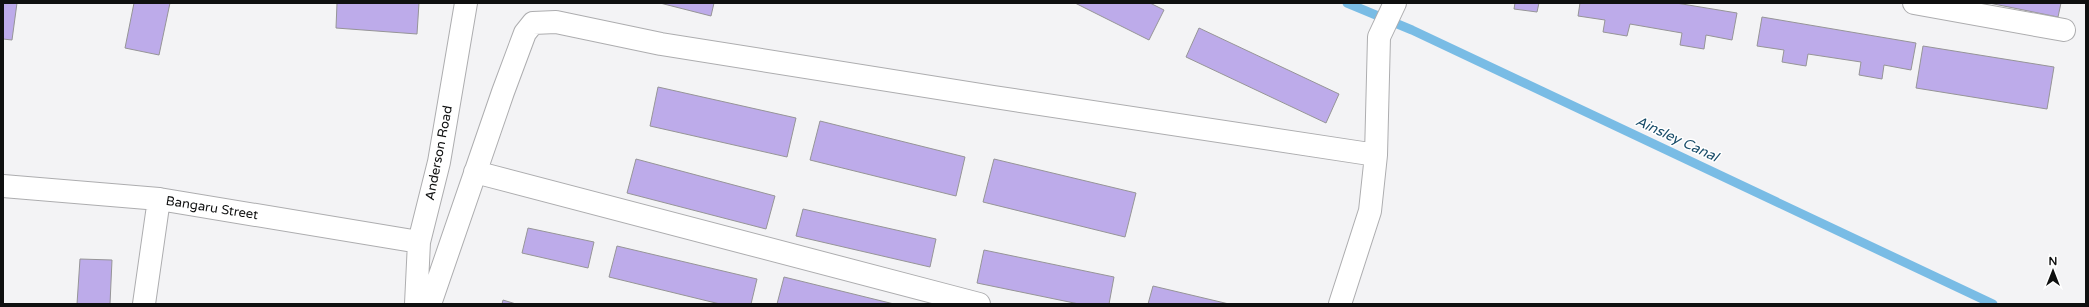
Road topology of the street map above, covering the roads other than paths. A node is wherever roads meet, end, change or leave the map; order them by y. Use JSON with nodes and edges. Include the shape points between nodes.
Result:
{"nodes":[{"id":1,"x":466,"y":3,"type":"edge"},
{"id":2,"x":1395,"y":3,"type":"edge"},
{"id":3,"x":1914,"y":3,"type":"edge"},
{"id":4,"x":2064,"y":30,"type":"dead end"},
{"id":5,"x":1376,"y":155,"type":"junction"},
{"id":6,"x":475,"y":172,"type":"junction"},
{"id":7,"x":3,"y":186,"type":"edge"},
{"id":8,"x":158,"y":199,"type":"junction"},
{"id":9,"x":419,"y":242,"type":"junction"},
{"id":10,"x":144,"y":304,"type":"edge"},
{"id":11,"x":416,"y":304,"type":"edge"},
{"id":12,"x":430,"y":304,"type":"edge"},
{"id":13,"x":979,"y":304,"type":"edge"},
{"id":14,"x":1340,"y":304,"type":"edge"}],
"edges":[{"from":1,"to":9,"type":"street","name":"Anderson Road","via":[[439,162]]},
{"from":2,"to":5,"type":"street","via":[[1379,37]]},
{"from":3,"to":4,"type":"street"},
{"from":5,"to":6,"type":"street","via":[[661,44],[556,22],[533,23],[525,33]]},
{"from":5,"to":14,"type":"street","via":[[1370,211]]},
{"from":6,"to":12,"type":"street"},
{"from":6,"to":13,"type":"street"},
{"from":7,"to":8,"type":"street","name":"Bangaru Street"},
{"from":8,"to":9,"type":"street","name":"Bangaru Street"},
{"from":8,"to":10,"type":"street"},
{"from":9,"to":11,"type":"street","name":"Anderson Road"}]}
